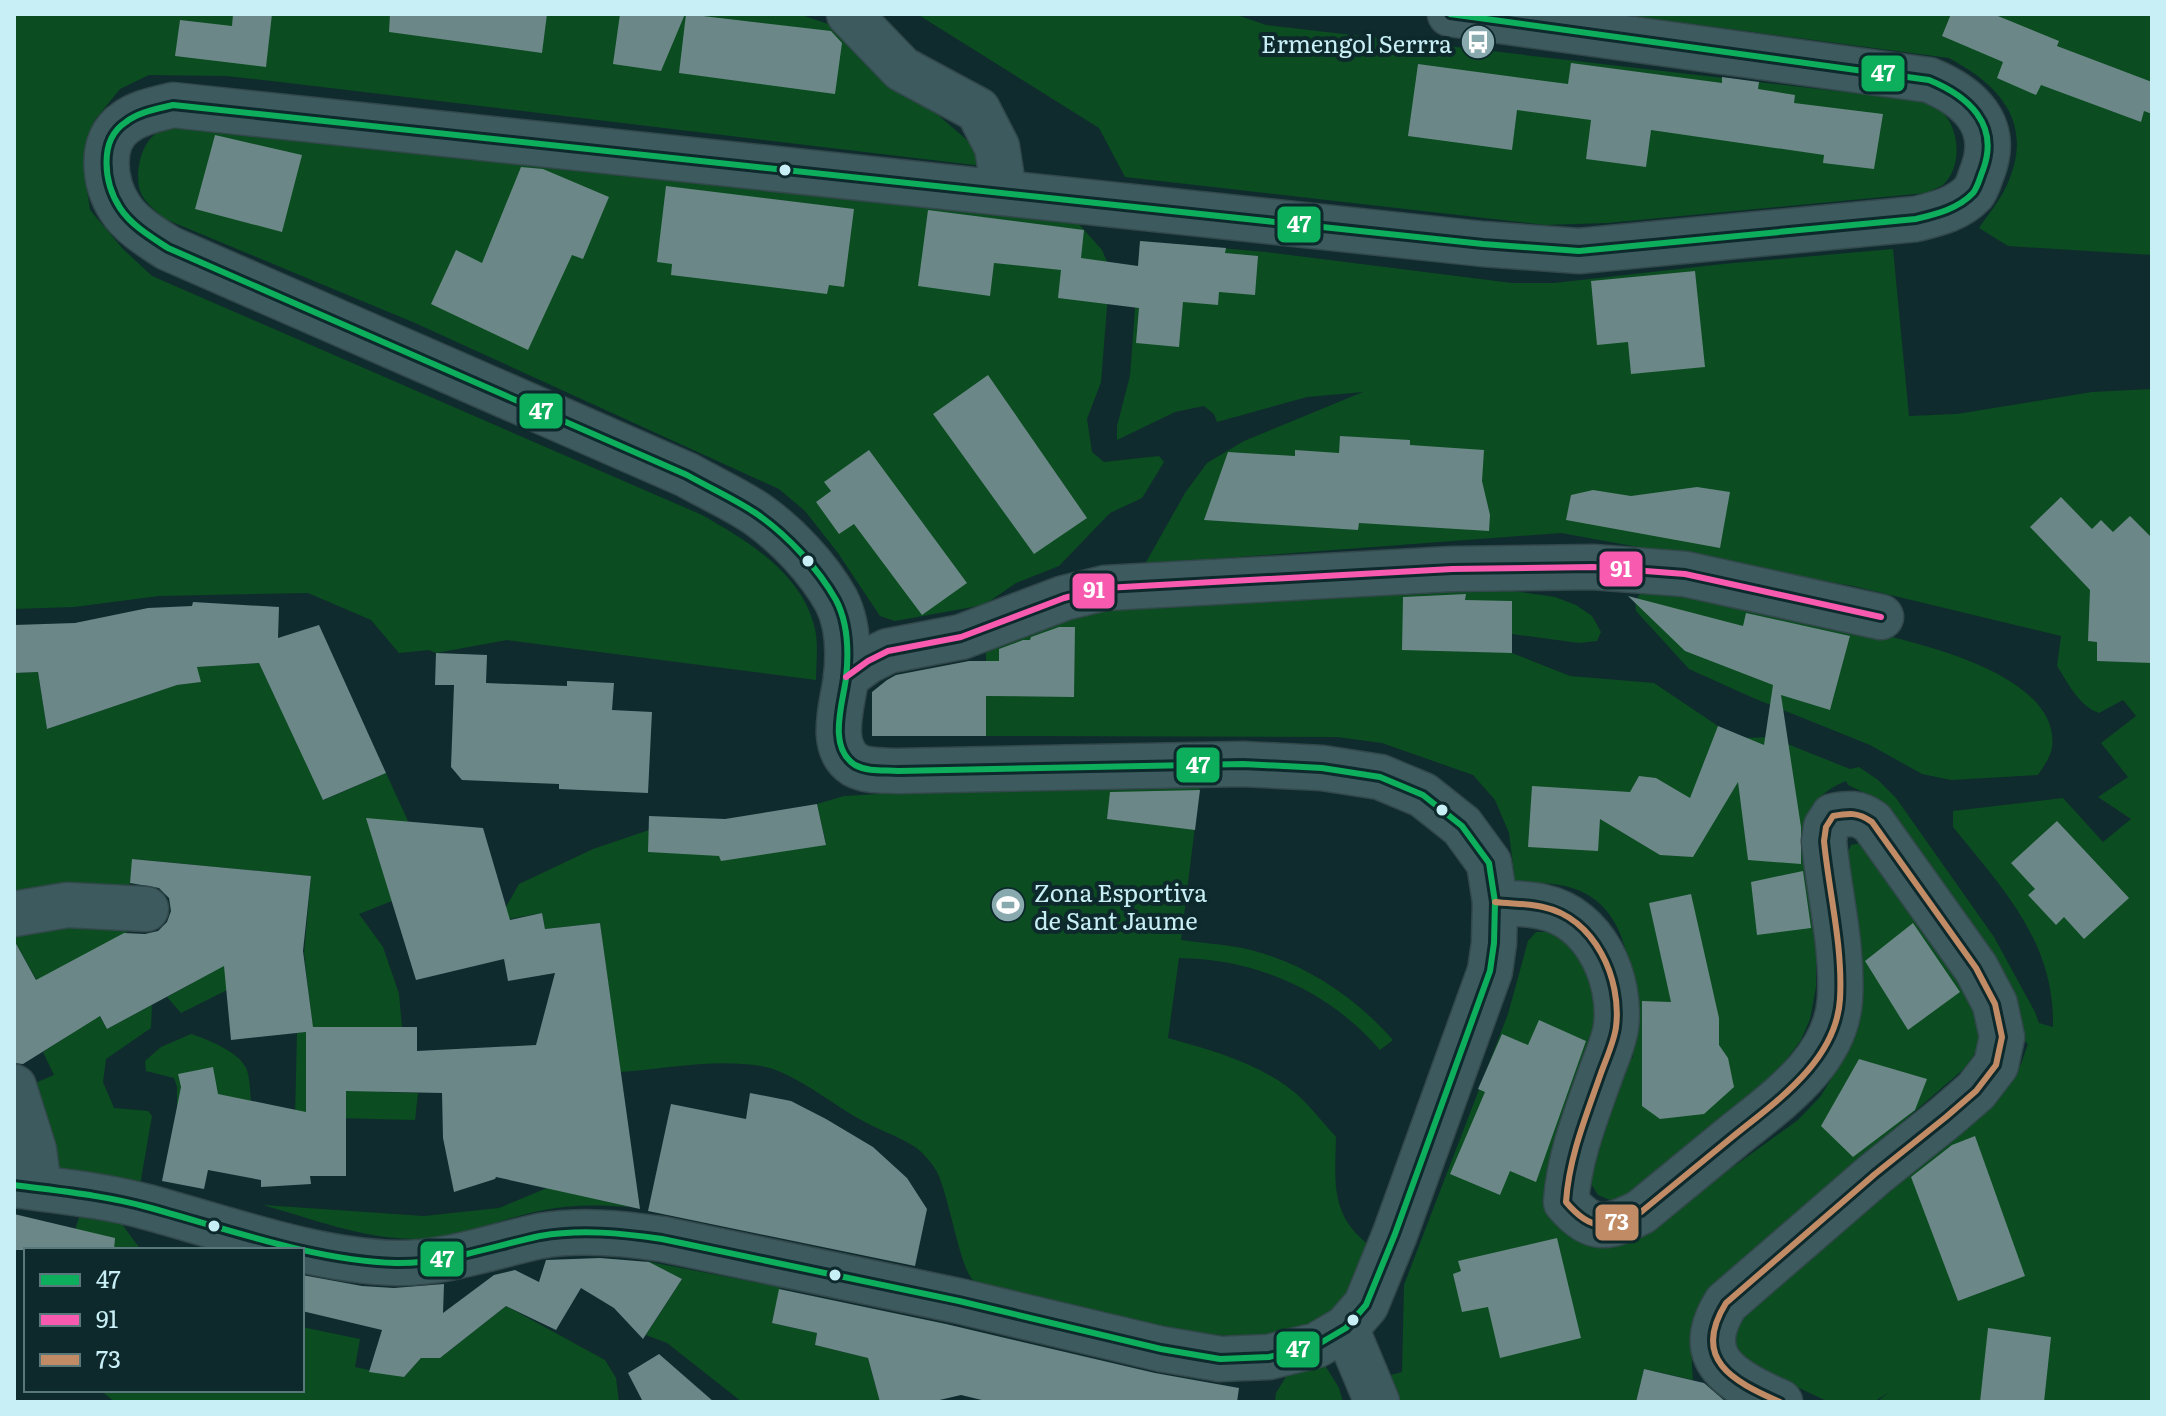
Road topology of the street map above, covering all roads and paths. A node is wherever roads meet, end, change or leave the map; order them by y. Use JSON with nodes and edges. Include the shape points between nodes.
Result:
{"nodes":[{"id":1,"x":849,"y":14,"type":"edge"},
{"id":2,"x":1450,"y":14,"type":"edge"},
{"id":3,"x":1004,"y":192,"type":"junction"},
{"id":4,"x":1881,"y":617,"type":"dead end"},
{"id":5,"x":846,"y":677,"type":"junction"},
{"id":6,"x":1495,"y":902,"type":"junction"},
{"id":7,"x":146,"y":909,"type":"dead end"},
{"id":8,"x":14,"y":914,"type":"edge"},
{"id":9,"x":14,"y":1087,"type":"edge"},
{"id":10,"x":26,"y":1187,"type":"edge"},
{"id":11,"x":1346,"y":1328,"type":"junction"},
{"id":12,"x":1377,"y":1402,"type":"edge"},
{"id":13,"x":1780,"y":1402,"type":"edge"}],
"edges":[{"from":1,"to":3,"type":"street","via":[[902,69],[978,110],[997,147]]},
{"from":2,"to":3,"type":"street","via":[[1929,80],[1953,90],[1974,108],[1988,147],[1984,166],[1974,191],[1959,204],[1916,219],[1579,251]]},
{"from":3,"to":5,"type":"street","via":[[173,105],[124,123],[110,141],[108,183],[120,209],[168,248],[687,475],[757,514],[793,546],[834,597],[844,617]]},
{"from":4,"to":5,"type":"street","via":[[1685,574],[1593,567],[1452,569],[1105,588],[961,637],[888,651]]},
{"from":5,"to":6,"type":"street","via":[[838,726],[846,754],[868,770],[1243,764],[1380,777],[1423,795],[1462,826],[1489,863]]},
{"from":6,"to":11,"type":"street","via":[[1490,971],[1395,1234],[1366,1305]]},
{"from":6,"to":13,"type":"street","via":[[1544,907],[1563,915],[1603,953],[1613,981],[1616,1029],[1568,1174],[1566,1202],[1596,1226],[1617,1224],[1641,1212],[1793,1088],[1835,1029],[1839,957],[1824,841],[1833,816],[1861,814],[1872,822],[1976,968],[1995,1004],[2002,1037],[1996,1065],[1976,1091],[1726,1303],[1714,1321],[1711,1347],[1719,1363],[1739,1382]]},
{"from":7,"to":8,"type":"street","via":[[67,905]]},
{"from":9,"to":10,"type":"street","via":[[34,1150]]},
{"from":10,"to":11,"type":"street","via":[[145,1206],[222,1230],[368,1261],[429,1261],[541,1236],[621,1233],[1220,1359],[1269,1357],[1317,1345]]},
{"from":11,"to":12,"type":"street"}]}
